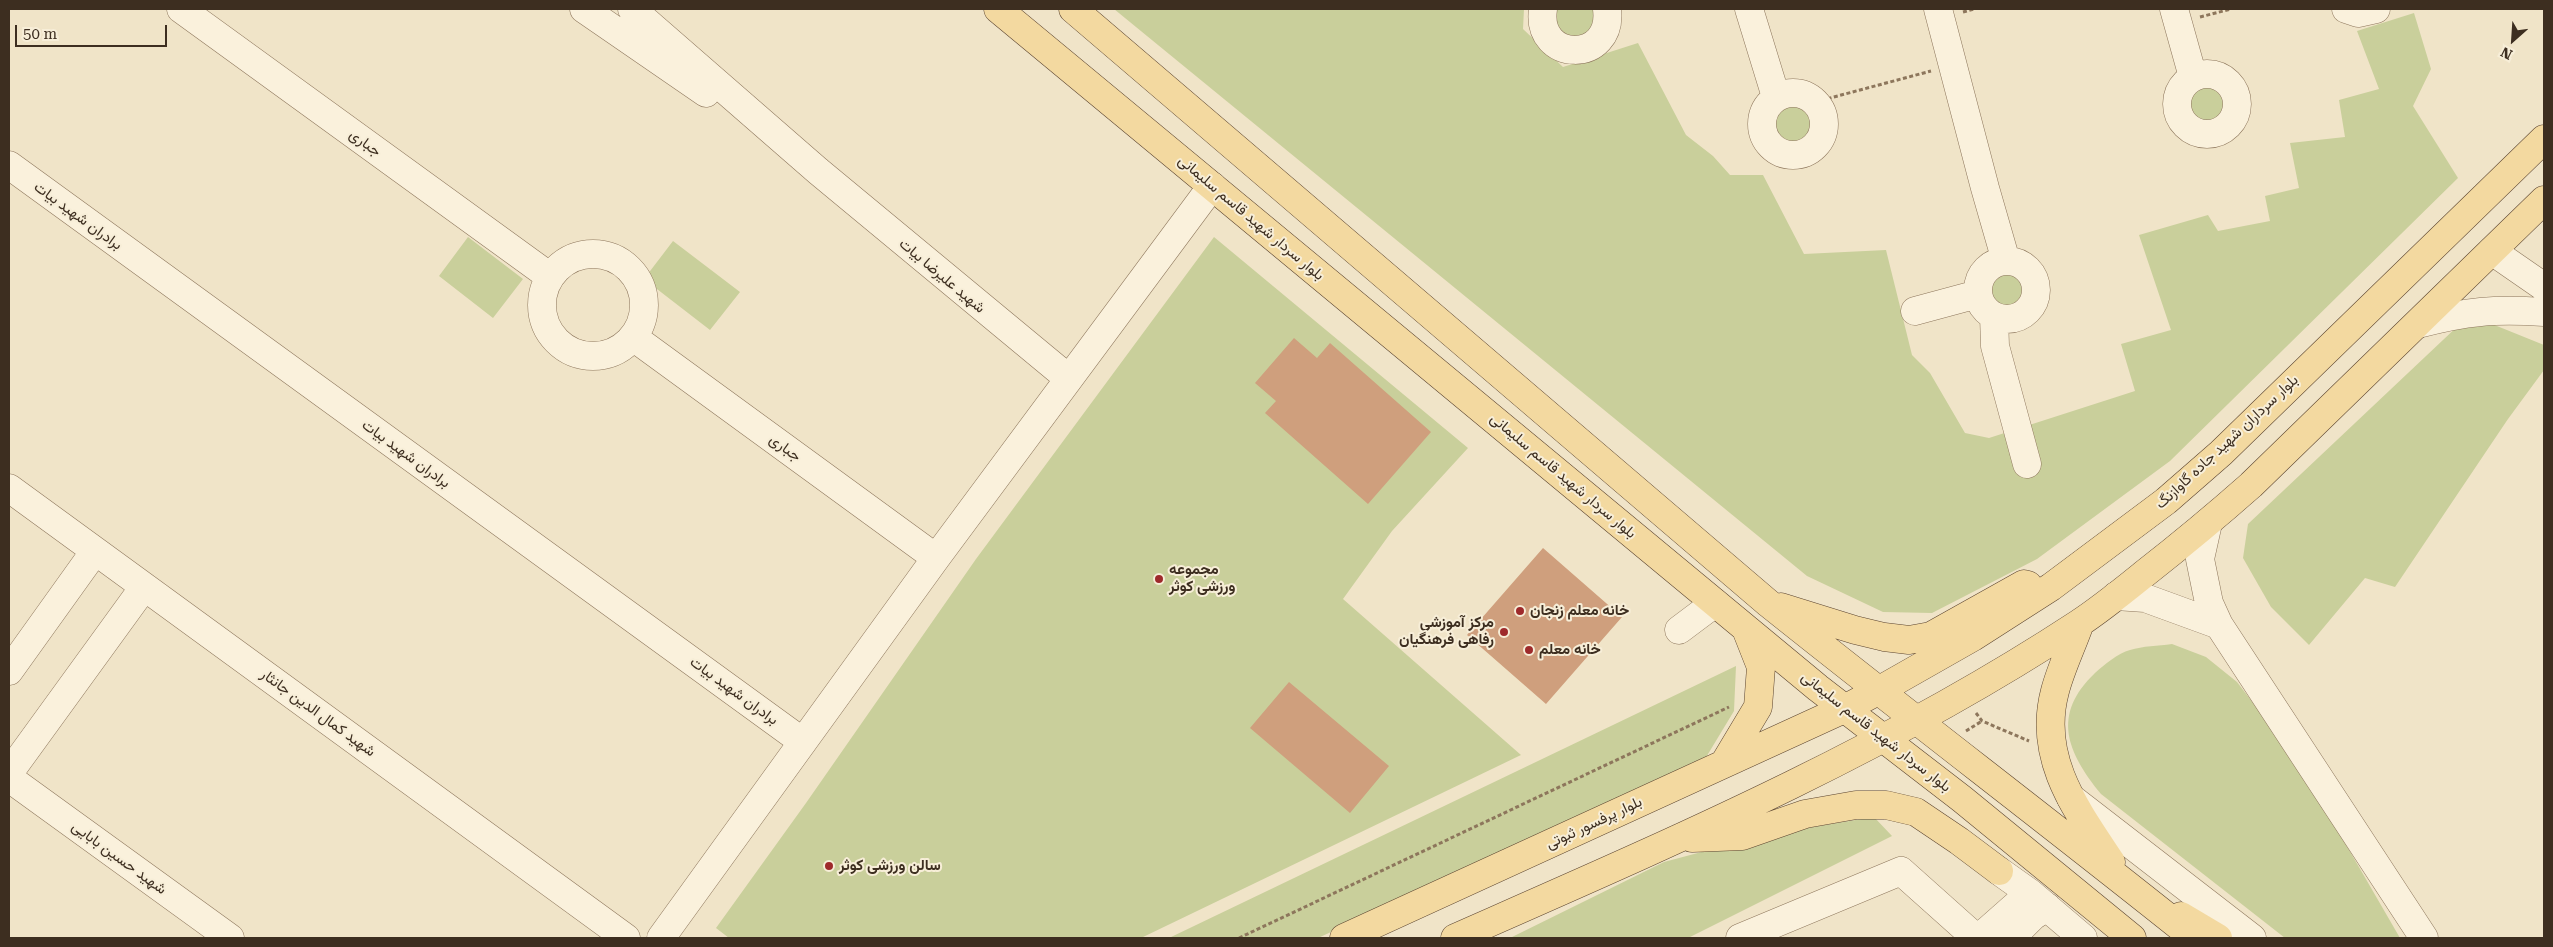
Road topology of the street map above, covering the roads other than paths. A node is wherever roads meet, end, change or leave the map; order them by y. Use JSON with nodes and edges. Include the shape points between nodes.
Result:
{"nodes":[{"id":1,"x":181,"y":9,"type":"edge"},
{"id":2,"x":584,"y":9,"type":"edge"},
{"id":3,"x":632,"y":9,"type":"edge"},
{"id":4,"x":998,"y":9,"type":"edge"},
{"id":5,"x":1543,"y":9,"type":"edge"},
{"id":6,"x":1607,"y":9,"type":"edge"},
{"id":7,"x":1749,"y":9,"type":"edge"},
{"id":8,"x":1938,"y":9,"type":"edge"},
{"id":9,"x":2346,"y":9,"type":"edge"},
{"id":10,"x":2376,"y":9,"type":"edge"},
{"id":11,"x":1080,"y":12,"type":"edge"},
{"id":12,"x":2176,"y":16,"type":"edge"},
{"id":13,"x":2193,"y":77,"type":"dead end"},
{"id":14,"x":1776,"y":97,"type":"junction"},
{"id":15,"x":2544,"y":138,"type":"edge"},
{"id":16,"x":9,"y":165,"type":"edge"},
{"id":17,"x":818,"y":171,"type":"junction"},
{"id":18,"x":1212,"y":186,"type":"junction"},
{"id":19,"x":2544,"y":200,"type":"edge"},
{"id":20,"x":2460,"y":221,"type":"junction"},
{"id":21,"x":2492,"y":251,"type":"junction"},
{"id":22,"x":2006,"y":261,"type":"junction"},
{"id":23,"x":550,"y":276,"type":"junction"},
{"id":24,"x":2544,"y":287,"type":"edge"},
{"id":25,"x":1978,"y":294,"type":"junction"},
{"id":26,"x":1916,"y":311,"type":"dead end"},
{"id":27,"x":2544,"y":312,"type":"edge"},
{"id":28,"x":1994,"y":316,"type":"junction"},
{"id":29,"x":2418,"y":324,"type":"junction"},
{"id":30,"x":633,"y":337,"type":"junction"},
{"id":31,"x":1068,"y":378,"type":"junction"},
{"id":32,"x":2027,"y":464,"type":"dead end"},
{"id":33,"x":9,"y":488,"type":"edge"},
{"id":34,"x":2208,"y":523,"type":"junction"},
{"id":35,"x":95,"y":551,"type":"junction"},
{"id":36,"x":936,"y":558,"type":"junction"},
{"id":37,"x":144,"y":586,"type":"junction"},
{"id":38,"x":2052,"y":587,"type":"junction"},
{"id":39,"x":2116,"y":596,"type":"junction"},
{"id":40,"x":1715,"y":603,"type":"junction"},
{"id":41,"x":1768,"y":603,"type":"junction"},
{"id":42,"x":2080,"y":623,"type":"junction"},
{"id":43,"x":2219,"y":625,"type":"junction"},
{"id":44,"x":1746,"y":628,"type":"junction"},
{"id":45,"x":1679,"y":630,"type":"dead end"},
{"id":46,"x":9,"y":671,"type":"edge"},
{"id":47,"x":1878,"y":691,"type":"junction"},
{"id":48,"x":1844,"y":709,"type":"junction"},
{"id":49,"x":1919,"y":720,"type":"junction"},
{"id":50,"x":1882,"y":739,"type":"junction"},
{"id":51,"x":803,"y":742,"type":"junction"},
{"id":52,"x":1726,"y":762,"type":"junction"},
{"id":53,"x":9,"y":773,"type":"edge"},
{"id":54,"x":9,"y":778,"type":"edge"},
{"id":55,"x":2069,"y":797,"type":"junction"},
{"id":56,"x":1683,"y":838,"type":"junction"},
{"id":57,"x":1999,"y":871,"type":"joint"},
{"id":58,"x":2126,"y":883,"type":"junction"},
{"id":59,"x":2039,"y":900,"type":"junction"},
{"id":60,"x":230,"y":938,"type":"edge"},
{"id":61,"x":626,"y":938,"type":"edge"},
{"id":62,"x":661,"y":938,"type":"edge"},
{"id":63,"x":1344,"y":938,"type":"edge"},
{"id":64,"x":1455,"y":938,"type":"edge"},
{"id":65,"x":1740,"y":938,"type":"edge"},
{"id":66,"x":1977,"y":938,"type":"edge"},
{"id":67,"x":2011,"y":938,"type":"edge"},
{"id":68,"x":2083,"y":938,"type":"edge"},
{"id":69,"x":2132,"y":938,"type":"edge"},
{"id":70,"x":2194,"y":938,"type":"edge"},
{"id":71,"x":2218,"y":938,"type":"edge"},
{"id":72,"x":2252,"y":938,"type":"edge"},
{"id":73,"x":2424,"y":938,"type":"edge"}],
"edges":[{"from":1,"to":23,"type":"street","name":"جباری"},
{"from":2,"to":17,"type":"street","name":"شهید علیرضا بیات"},
{"from":3,"to":17,"type":"street","name":"شهید علیرضا بیات"},
{"from":4,"to":18,"type":"main road","name":"بلوار سردار شهید قاسم سلیمانی"},
{"from":5,"to":6,"type":"street","via":[[1544,31],[1559,47],[1570,50],[1586,48],[1600,39],[1606,30]]},
{"from":7,"to":14,"type":"street"},
{"from":8,"to":22,"type":"street"},
{"from":9,"to":10,"type":"street","via":[[2358,12]]},
{"from":11,"to":41,"type":"main road"},
{"from":12,"to":13,"type":"street"},
{"from":14,"to":14,"type":"street","via":[[1763,112],[1761,123],[1767,142],[1784,154],[1804,153],[1813,148],[1820,140],[1824,120],[1815,102],[1796,93]]},
{"from":15,"to":20,"type":"main road","name":"بلوار سرداران شهید جاده گاوازنگ"},
{"from":16,"to":51,"type":"street","name":"برادران شهید بیات"},
{"from":17,"to":31,"type":"street","name":"شهید علیرضا بیات"},
{"from":18,"to":31,"type":"street"},
{"from":18,"to":40,"type":"main road","name":"بلوار سردار شهید قاسم سلیمانی"},
{"from":19,"to":21,"type":"main road"},
{"from":20,"to":21,"type":"main road"},
{"from":20,"to":38,"type":"main road","name":"بلوار سرداران شهید جاده گاوازنگ","via":[[2221,452],[2166,501]]},
{"from":21,"to":24,"type":"street"},
{"from":21,"to":29,"type":"main road"},
{"from":22,"to":25,"type":"street","via":[[1988,268],[1982,275]]},
{"from":22,"to":28,"type":"street","via":[[2016,263],[2031,274],[2036,292],[2029,309],[2022,316],[2003,319]]},
{"from":23,"to":30,"type":"street","via":[[542,297],[544,319],[555,339],[573,352],[594,356],[616,351]]},
{"from":23,"to":30,"type":"street","via":[[570,258],[598,253],[624,263],[641,284],[645,312]]},
{"from":25,"to":26,"type":"street"},
{"from":25,"to":28,"type":"street","via":[[1981,303]]},
{"from":27,"to":29,"type":"street","via":[[2498,309],[2460,313]]},
{"from":28,"to":32,"type":"street","via":[[1995,346]]},
{"from":29,"to":34,"type":"main road"},
{"from":30,"to":36,"type":"street","name":"جباری"},
{"from":31,"to":36,"type":"street"},
{"from":33,"to":35,"type":"street","name":"شهید کمال الدین جانثار"},
{"from":34,"to":39,"type":"main road"},
{"from":34,"to":43,"type":"street","via":[[2200,559],[2209,603]]},
{"from":35,"to":37,"type":"street","name":"شهید کمال الدین جانثار"},
{"from":35,"to":46,"type":"street"},
{"from":36,"to":51,"type":"street"},
{"from":37,"to":53,"type":"street"},
{"from":37,"to":61,"type":"street","name":"شهید کمال الدین جانثار"},
{"from":38,"to":41,"type":"main road","via":[[2024,584],[1931,636],[1910,640],[1856,630]]},
{"from":38,"to":47,"type":"main road","name":"بلوار سرداران شهید جاده گاوازنگ","via":[[1974,637]]},
{"from":39,"to":42,"type":"main road"},
{"from":39,"to":43,"type":"street","via":[[2145,598]]},
{"from":40,"to":44,"type":"main road","name":"بلوار سردار شهید قاسم سلیمانی"},
{"from":40,"to":45,"type":"street"},
{"from":41,"to":47,"type":"main road"},
{"from":42,"to":49,"type":"main road"},
{"from":42,"to":55,"type":"main road","via":[[2055,691],[2050,716],[2051,750]]},
{"from":43,"to":73,"type":"street"},
{"from":44,"to":48,"type":"main road","name":"بلوار سردار شهید قاسم سلیمانی"},
{"from":44,"to":52,"type":"main road","via":[[1761,667],[1758,707]]},
{"from":47,"to":48,"type":"main road","name":"بلوار سرداران شهید جاده گاوازنگ"},
{"from":47,"to":49,"type":"main road"},
{"from":48,"to":50,"type":"main road","name":"بلوار سردار شهید قاسم سلیمانی"},
{"from":48,"to":52,"type":"main road","name":"بلوار پرفسور ثبوتی"},
{"from":49,"to":50,"type":"main road"},
{"from":49,"to":58,"type":"main road"},
{"from":50,"to":56,"type":"main road"},
{"from":50,"to":69,"type":"main road","name":"بلوار سردار شهید قاسم سلیمانی","via":[[1962,798]]},
{"from":51,"to":62,"type":"street"},
{"from":52,"to":63,"type":"main road","name":"بلوار پرفسور ثبوتی"},
{"from":54,"to":60,"type":"street","name":"شهید حسین بابایی"},
{"from":55,"to":58,"type":"main road"},
{"from":55,"to":72,"type":"street"},
{"from":56,"to":57,"type":"main road","via":[[1742,836],[1805,814],[1856,805],[1886,804],[1916,812]]},
{"from":56,"to":64,"type":"main road"},
{"from":57,"to":59,"type":"street"},
{"from":58,"to":70,"type":"main road"},
{"from":58,"to":71,"type":"main road"},
{"from":59,"to":66,"type":"street"},
{"from":59,"to":67,"type":"street","via":[[2033,916]]},
{"from":59,"to":68,"type":"street"},
{"from":65,"to":66,"type":"street","via":[[1901,871]]}]}
